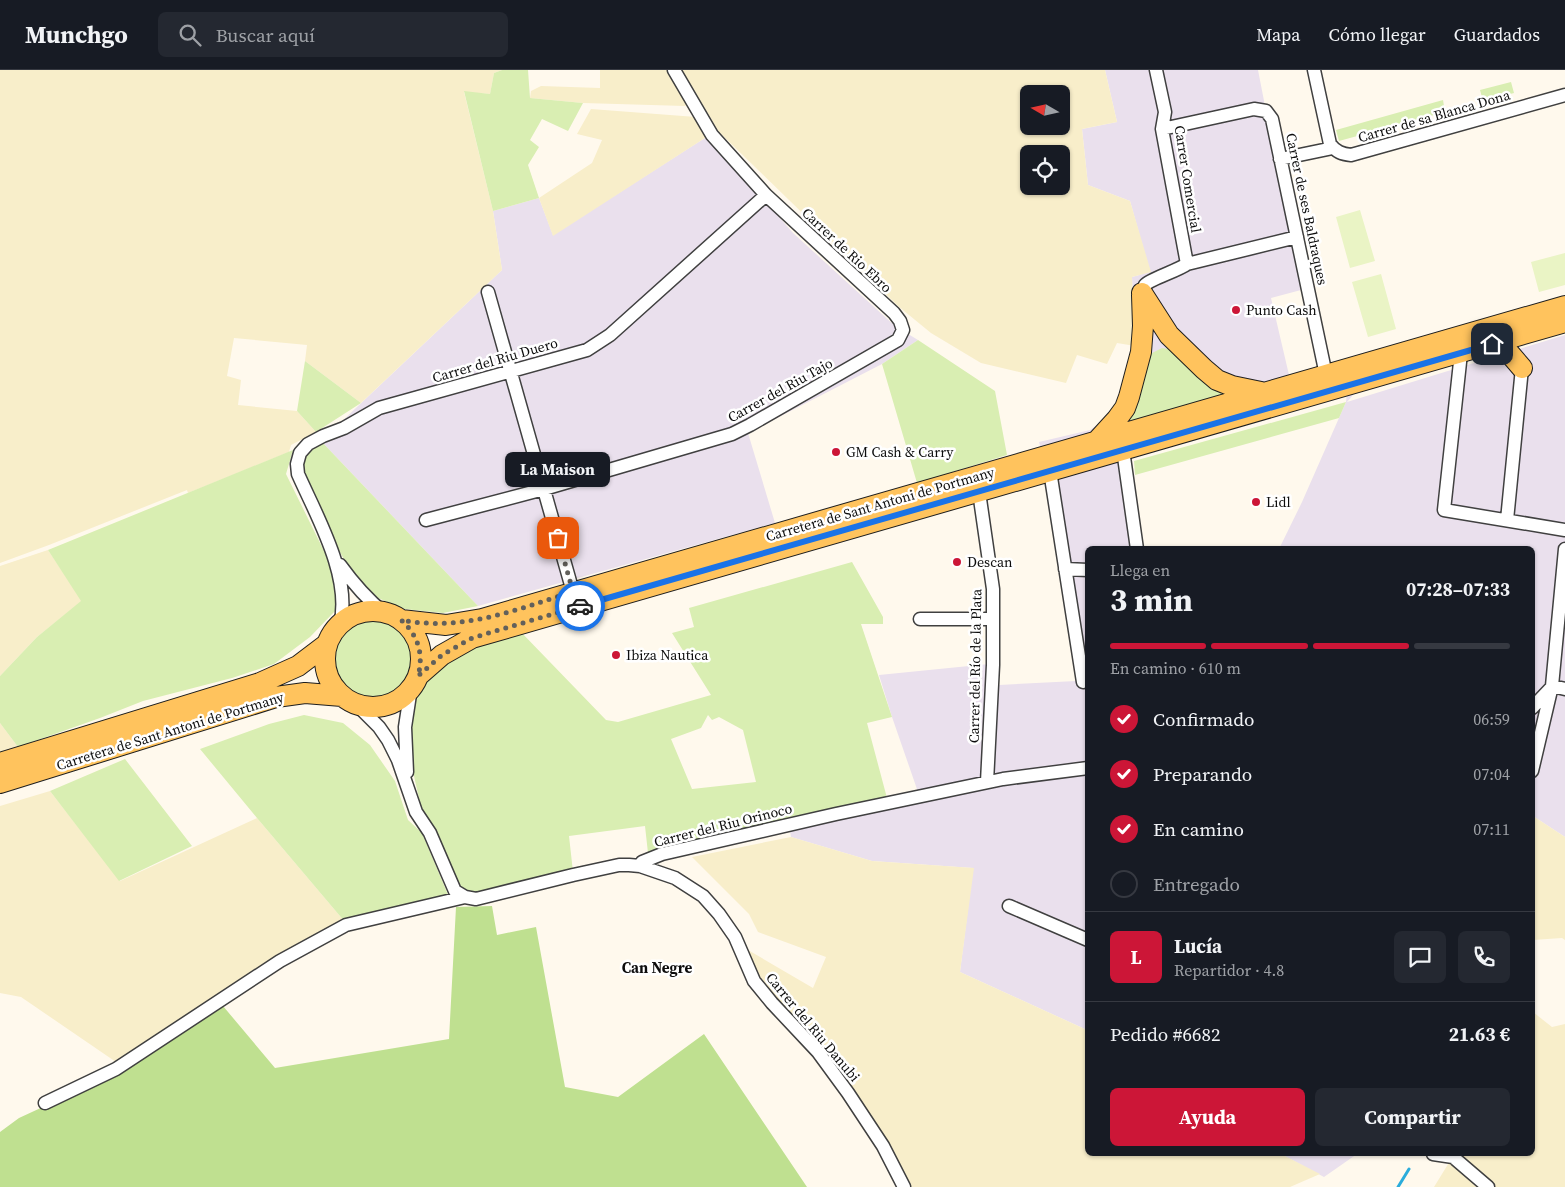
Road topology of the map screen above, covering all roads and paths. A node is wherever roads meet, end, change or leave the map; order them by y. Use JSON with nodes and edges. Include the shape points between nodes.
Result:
{"nodes":[{"id":1,"x":674,"y":70,"type":"edge"},
{"id":2,"x":1156,"y":70,"type":"edge"},
{"id":3,"x":1314,"y":70,"type":"edge"},
{"id":4,"x":1565,"y":95,"type":"edge"},
{"id":5,"x":1162,"y":129,"type":"junction"},
{"id":6,"x":1333,"y":148,"type":"junction"},
{"id":7,"x":1280,"y":159,"type":"junction"},
{"id":8,"x":766,"y":195,"type":"junction"},
{"id":9,"x":1297,"y":237,"type":"junction"},
{"id":10,"x":1187,"y":264,"type":"junction"},
{"id":11,"x":488,"y":292,"type":"dead end"},
{"id":12,"x":1142,"y":293,"type":"junction"},
{"id":13,"x":1565,"y":306,"type":"edge"},
{"id":14,"x":1565,"y":322,"type":"edge"},
{"id":15,"x":903,"y":330,"type":"joint"},
{"id":16,"x":1528,"y":333,"type":"junction"},
{"id":17,"x":1492,"y":344,"type":"junction"},
{"id":18,"x":1182,"y":348,"type":"junction"},
{"id":19,"x":1141,"y":352,"type":"junction"},
{"id":20,"x":1461,"y":353,"type":"junction"},
{"id":21,"x":1522,"y":368,"type":"junction"},
{"id":22,"x":511,"y":371,"type":"junction"},
{"id":23,"x":1326,"y":375,"type":"junction"},
{"id":24,"x":1266,"y":392,"type":"junction"},
{"id":25,"x":1096,"y":442,"type":"junction"},
{"id":26,"x":1124,"y":450,"type":"junction"},
{"id":27,"x":1050,"y":471,"type":"junction"},
{"id":28,"x":544,"y":489,"type":"junction"},
{"id":29,"x":979,"y":492,"type":"junction"},
{"id":30,"x":426,"y":520,"type":"dead end"},
{"id":31,"x":1507,"y":520,"type":"junction"},
{"id":32,"x":1565,"y":530,"type":"edge"},
{"id":33,"x":1137,"y":546,"type":"edge"},
{"id":34,"x":1565,"y":550,"type":"edge"},
{"id":35,"x":334,"y":556,"type":"junction"},
{"id":36,"x":1066,"y":569,"type":"junction"},
{"id":37,"x":1085,"y":570,"type":"edge"},
{"id":38,"x":573,"y":592,"type":"junction"},
{"id":39,"x":392,"y":616,"type":"junction"},
{"id":40,"x":920,"y":619,"type":"dead end"},
{"id":41,"x":993,"y":619,"type":"junction"},
{"id":42,"x":340,"y":625,"type":"junction"},
{"id":43,"x":327,"y":644,"type":"junction"},
{"id":44,"x":414,"y":682,"type":"junction"},
{"id":45,"x":1083,"y":682,"type":"dead end"},
{"id":46,"x":1559,"y":688,"type":"edge"},
{"id":47,"x":350,"y":700,"type":"junction"},
{"id":48,"x":1535,"y":706,"type":"edge"},
{"id":49,"x":1535,"y":762,"type":"edge"},
{"id":50,"x":0,"y":763,"type":"edge"},
{"id":51,"x":1085,"y":768,"type":"edge"},
{"id":52,"x":0,"y":782,"type":"edge"},
{"id":53,"x":987,"y":782,"type":"junction"},
{"id":54,"x":408,"y":787,"type":"junction"},
{"id":55,"x":640,"y":866,"type":"junction"},
{"id":56,"x":464,"y":898,"type":"junction"},
{"id":57,"x":1009,"y":906,"type":"dead end"},
{"id":58,"x":1085,"y":939,"type":"edge"},
{"id":59,"x":45,"y":1103,"type":"dead end"},
{"id":60,"x":1446,"y":1156,"type":"edge"},
{"id":61,"x":904,"y":1187,"type":"edge"},
{"id":62,"x":1488,"y":1187,"type":"edge"}],
"edges":[{"from":1,"to":8,"type":"street","name":"Carrer de Rio Ebro","via":[[712,135]]},
{"from":2,"to":5,"type":"street","name":"Carrer Comercial","via":[[1165,112]]},
{"from":3,"to":6,"type":"street"},
{"from":4,"to":6,"type":"street","name":"Carrer de sa Blanca Dona","via":[[1351,155]]},
{"from":5,"to":7,"type":"street","name":"Carrer de ses Baldraques","via":[[1254,109],[1266,111],[1272,119]]},
{"from":5,"to":10,"type":"street","name":"Carrer Comercial"},
{"from":6,"to":7,"type":"street"},
{"from":7,"to":9,"type":"street","name":"Carrer de ses Baldraques"},
{"from":8,"to":15,"type":"street","name":"Carrer de Rio Ebro","via":[[894,313]]},
{"from":8,"to":22,"type":"street","name":"Carrer del Riu Duero","via":[[610,335],[587,350]]},
{"from":9,"to":10,"type":"street"},
{"from":9,"to":23,"type":"street","name":"Carrer de ses Baldraques"},
{"from":10,"to":12,"type":"street","via":[[1149,281]]},
{"from":11,"to":22,"type":"street"},
{"from":12,"to":18,"type":"main road","via":[[1169,335]]},
{"from":12,"to":19,"type":"main road"},
{"from":13,"to":23,"type":"main road","name":"Carretera de Sant Antoni de Portmany"},
{"from":14,"to":16,"type":"main road","name":"Carretera de Sant Antoni de Portmany"},
{"from":15,"to":28,"type":"street","name":"Carrer del Riu Tajo","via":[[898,340],[732,434]]},
{"from":16,"to":17,"type":"main road","name":"Carretera de Sant Antoni de Portmany"},
{"from":16,"to":21,"type":"main road"},
{"from":17,"to":20,"type":"main road","name":"Carretera de Sant Antoni de Portmany"},
{"from":17,"to":21,"type":"main road","via":[[1510,354]]},
{"from":18,"to":19,"type":"main road","via":[[1162,342]]},
{"from":18,"to":24,"type":"main road","via":[[1217,380]]},
{"from":19,"to":25,"type":"main road","via":[[1125,408]]},
{"from":20,"to":26,"type":"main road","name":"Carretera de Sant Antoni de Portmany"},
{"from":20,"to":31,"type":"street","via":[[1444,510]]},
{"from":21,"to":31,"type":"street"},
{"from":22,"to":28,"type":"street"},
{"from":22,"to":35,"type":"street","name":"Carrer del Riu Duero","via":[[379,408],[308,444],[300,453],[298,474]]},
{"from":23,"to":24,"type":"main road","name":"Carretera de Sant Antoni de Portmany"},
{"from":24,"to":25,"type":"main road","name":"Carretera de Sant Antoni de Portmany"},
{"from":25,"to":38,"type":"main road","name":"Carretera de Sant Antoni de Portmany"},
{"from":26,"to":27,"type":"main road","name":"Carretera de Sant Antoni de Portmany"},
{"from":26,"to":33,"type":"street"},
{"from":27,"to":29,"type":"main road","name":"Carretera de Sant Antoni de Portmany"},
{"from":27,"to":36,"type":"street"},
{"from":28,"to":30,"type":"street","name":"Carrer del Riu Tajo"},
{"from":28,"to":38,"type":"street"},
{"from":29,"to":41,"type":"street","name":"Carrer del Río de la Plata","via":[[993,588]]},
{"from":29,"to":44,"type":"main road","name":"Carretera de Sant Antoni de Portmany","via":[[472,638],[442,655]]},
{"from":31,"to":32,"type":"street"},
{"from":34,"to":46,"type":"street"},
{"from":35,"to":39,"type":"street","via":[[366,598]]},
{"from":35,"to":42,"type":"street","via":[[343,593]]},
{"from":36,"to":37,"type":"street"},
{"from":36,"to":45,"type":"street"},
{"from":38,"to":39,"type":"main road","name":"Carretera de Sant Antoni de Portmany","via":[[468,622],[446,624]]},
{"from":39,"to":42,"type":"main road","via":[[376,611],[360,613]]},
{"from":39,"to":44,"type":"main road","via":[[412,631],[418,645],[420,661]]},
{"from":40,"to":41,"type":"street"},
{"from":41,"to":53,"type":"street","name":"Carrer del Río de la Plata"},
{"from":42,"to":43,"type":"main road"},
{"from":43,"to":47,"type":"main road","via":[[325,654],[330,682]]},
{"from":43,"to":50,"type":"main road","name":"Carretera de Sant Antoni de Portmany","via":[[298,666],[260,683]]},
{"from":44,"to":47,"type":"main road","via":[[398,700],[383,706],[374,707]]},
{"from":44,"to":54,"type":"street","via":[[405,727]]},
{"from":46,"to":48,"type":"street"},
{"from":46,"to":49,"type":"street"},
{"from":47,"to":52,"type":"main road","name":"Carretera de Sant Antoni de Portmany","via":[[306,693],[270,699]]},
{"from":47,"to":54,"type":"street","via":[[380,727]]},
{"from":51,"to":53,"type":"street","name":"Carrer del Riu Orinoco"},
{"from":53,"to":55,"type":"street","name":"Carrer del Riu Orinoco","via":[[671,852],[642,862]]},
{"from":54,"to":56,"type":"street","via":[[416,812],[439,851],[455,891]]},
{"from":55,"to":56,"type":"street","name":"Carrer del Riu Orinoco","via":[[619,865],[476,899]]},
{"from":55,"to":61,"type":"street","name":"Carrer del Riu Danubi","via":[[675,878],[703,896],[719,914],[735,937],[754,981],[818,1052],[848,1093],[883,1146]]},
{"from":56,"to":59,"type":"street","name":"Carrer del Riu Orinoco","via":[[346,925],[280,961],[116,1069]]},
{"from":57,"to":58,"type":"street"},
{"from":60,"to":62,"type":"street","via":[[1453,1157]]}]}
